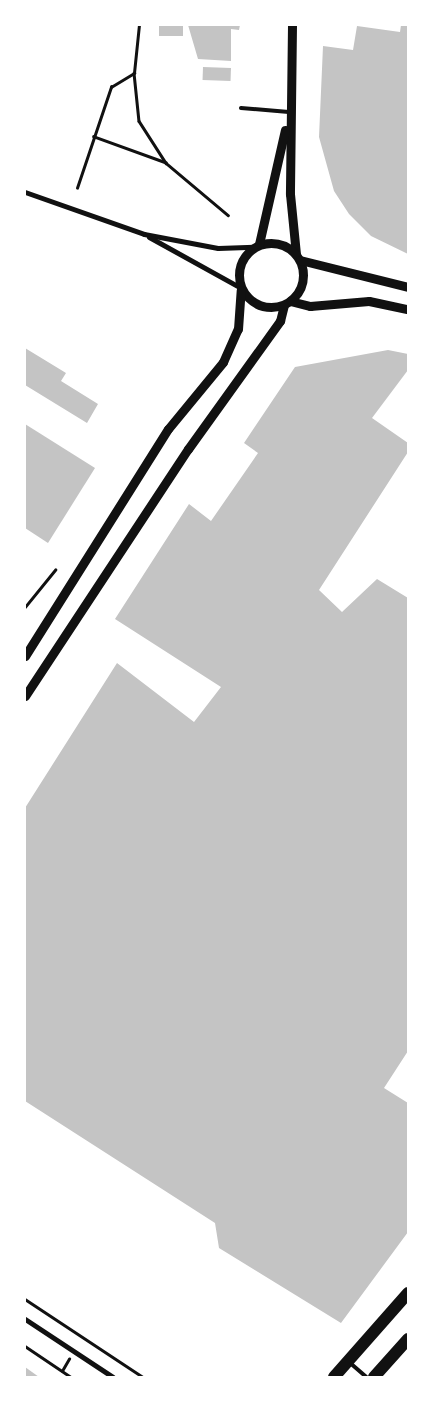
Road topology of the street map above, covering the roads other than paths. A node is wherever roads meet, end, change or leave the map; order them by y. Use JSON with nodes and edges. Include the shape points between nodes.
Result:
{"nodes":[{"id":1,"x":292,"y":25,"type":"edge"},
{"id":2,"x":241,"y":108,"type":"dead end"},
{"id":3,"x":288,"y":112,"type":"junction"},
{"id":4,"x":25,"y":192,"type":"edge"},
{"id":5,"x":144,"y":234,"type":"junction"},
{"id":6,"x":256,"y":245,"type":"junction"},
{"id":7,"x":298,"y":257,"type":"junction"},
{"id":8,"x":408,"y":286,"type":"edge"},
{"id":9,"x":241,"y":289,"type":"junction"},
{"id":10,"x":287,"y":303,"type":"junction"},
{"id":11,"x":408,"y":309,"type":"edge"},
{"id":12,"x":25,"y":656,"type":"edge"},
{"id":13,"x":25,"y":696,"type":"edge"},
{"id":14,"x":408,"y":1293,"type":"edge"},
{"id":15,"x":25,"y":1319,"type":"edge"},
{"id":16,"x":408,"y":1339,"type":"edge"},
{"id":17,"x":348,"y":1361,"type":"junction"},
{"id":18,"x":113,"y":1377,"type":"edge"},
{"id":19,"x":334,"y":1377,"type":"edge"},
{"id":20,"x":366,"y":1377,"type":"edge"},
{"id":21,"x":374,"y":1377,"type":"edge"}],
"edges":[{"from":1,"to":3,"type":"street"},
{"from":2,"to":3,"type":"lane"},
{"from":3,"to":6,"type":"street"},
{"from":3,"to":7,"type":"street"},
{"from":4,"to":5,"type":"street"},
{"from":5,"to":6,"type":"street","via":[[218,248]]},
{"from":5,"to":9,"type":"street"},
{"from":6,"to":7,"type":"street","via":[[279,243]]},
{"from":6,"to":9,"type":"street","via":[[239,265]]},
{"from":7,"to":8,"type":"street"},
{"from":7,"to":10,"type":"street","via":[[302,282]]},
{"from":9,"to":10,"type":"street","via":[[258,305]]},
{"from":9,"to":12,"type":"street","via":[[238,329],[223,362],[168,429]]},
{"from":10,"to":11,"type":"street","via":[[310,306],[369,302]]},
{"from":10,"to":13,"type":"street","via":[[280,321],[188,449]]},
{"from":14,"to":17,"type":"main road"},
{"from":15,"to":18,"type":"street"},
{"from":16,"to":21,"type":"main road"},
{"from":17,"to":19,"type":"main road"},
{"from":17,"to":20,"type":"lane"}]}
